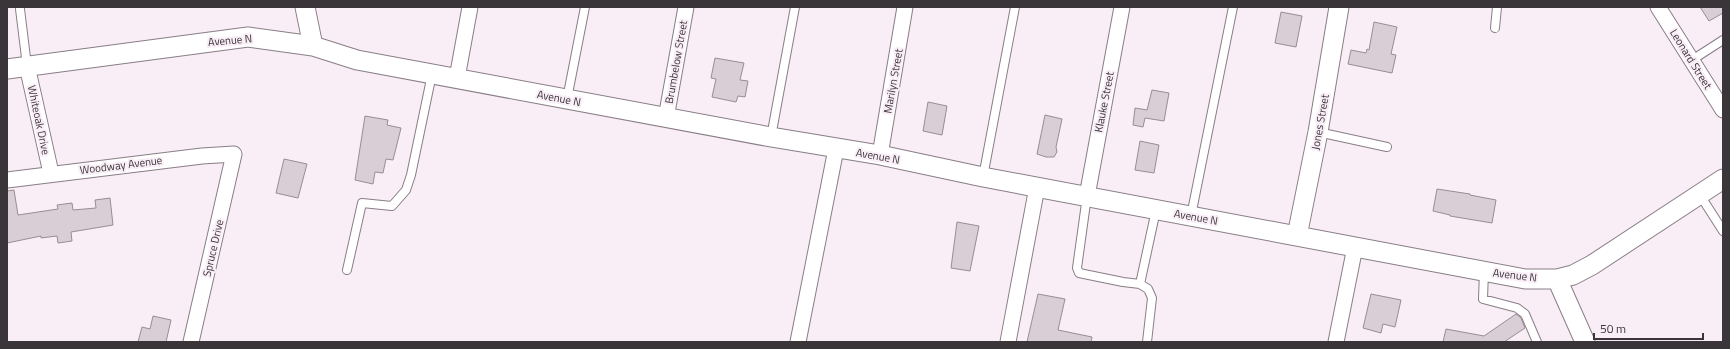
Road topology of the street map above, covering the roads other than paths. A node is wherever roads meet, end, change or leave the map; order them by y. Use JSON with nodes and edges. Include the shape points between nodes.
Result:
{"nodes":[{"id":1,"x":305,"y":7,"type":"edge"},
{"id":2,"x":470,"y":7,"type":"edge"},
{"id":3,"x":585,"y":7,"type":"edge"},
{"id":4,"x":686,"y":7,"type":"edge"},
{"id":5,"x":795,"y":7,"type":"edge"},
{"id":6,"x":905,"y":7,"type":"edge"},
{"id":7,"x":1015,"y":7,"type":"edge"},
{"id":8,"x":1122,"y":7,"type":"edge"},
{"id":9,"x":1233,"y":7,"type":"edge"},
{"id":10,"x":1339,"y":7,"type":"edge"},
{"id":11,"x":1497,"y":7,"type":"edge"},
{"id":12,"x":1658,"y":7,"type":"edge"},
{"id":13,"x":22,"y":8,"type":"edge"},
{"id":14,"x":1495,"y":28,"type":"dead end"},
{"id":15,"x":1723,"y":40,"type":"edge"},
{"id":16,"x":312,"y":46,"type":"junction"},
{"id":17,"x":1692,"y":60,"type":"junction"},
{"id":18,"x":28,"y":66,"type":"junction"},
{"id":19,"x":7,"y":69,"type":"edge"},
{"id":20,"x":432,"y":74,"type":"junction"},
{"id":21,"x":457,"y":78,"type":"junction"},
{"id":22,"x":567,"y":99,"type":"junction"},
{"id":23,"x":1723,"y":110,"type":"edge"},
{"id":24,"x":666,"y":118,"type":"junction"},
{"id":25,"x":1318,"y":132,"type":"junction"},
{"id":26,"x":771,"y":137,"type":"junction"},
{"id":27,"x":1387,"y":147,"type":"dead end"},
{"id":28,"x":836,"y":149,"type":"junction"},
{"id":29,"x":234,"y":154,"type":"joint"},
{"id":30,"x":880,"y":155,"type":"junction"},
{"id":31,"x":51,"y":173,"type":"junction"},
{"id":32,"x":983,"y":177,"type":"junction"},
{"id":33,"x":1723,"y":179,"type":"edge"},
{"id":34,"x":7,"y":180,"type":"edge"},
{"id":35,"x":1037,"y":187,"type":"junction"},
{"id":36,"x":1700,"y":194,"type":"junction"},
{"id":37,"x":1087,"y":196,"type":"junction"},
{"id":38,"x":1156,"y":210,"type":"junction"},
{"id":39,"x":1190,"y":216,"type":"junction"},
{"id":40,"x":1723,"y":231,"type":"edge"},
{"id":41,"x":1297,"y":236,"type":"junction"},
{"id":42,"x":1356,"y":247,"type":"junction"},
{"id":43,"x":347,"y":270,"type":"dead end"},
{"id":44,"x":1484,"y":271,"type":"junction"},
{"id":45,"x":1557,"y":279,"type":"junction"},
{"id":46,"x":1140,"y":284,"type":"junction"},
{"id":47,"x":191,"y":342,"type":"edge"},
{"id":48,"x":798,"y":342,"type":"edge"},
{"id":49,"x":1008,"y":342,"type":"edge"},
{"id":50,"x":1147,"y":342,"type":"edge"},
{"id":51,"x":1336,"y":342,"type":"edge"},
{"id":52,"x":1537,"y":342,"type":"edge"},
{"id":53,"x":1585,"y":342,"type":"edge"}],
"edges":[{"from":1,"to":16,"type":"street"},
{"from":2,"to":21,"type":"street"},
{"from":3,"to":22,"type":"lane"},
{"from":4,"to":24,"type":"street","name":"Brumbelow Street"},
{"from":5,"to":26,"type":"lane"},
{"from":6,"to":30,"type":"street","name":"Marilyn Street"},
{"from":7,"to":32,"type":"lane"},
{"from":8,"to":37,"type":"street","name":"Klauke Street"},
{"from":9,"to":39,"type":"lane"},
{"from":10,"to":25,"type":"street","name":"Jones Street"},
{"from":11,"to":14,"type":"lane"},
{"from":12,"to":17,"type":"street","name":"Leonard Street"},
{"from":13,"to":18,"type":"lane"},
{"from":15,"to":17,"type":"lane"},
{"from":16,"to":18,"type":"street","name":"Avenue N","via":[[248,37]]},
{"from":16,"to":20,"type":"street","name":"Avenue N","via":[[357,60]]},
{"from":17,"to":23,"type":"street","name":"Leonard Street"},
{"from":18,"to":19,"type":"street","name":"Avenue N"},
{"from":18,"to":31,"type":"street","name":"Whiteoak Drive"},
{"from":20,"to":21,"type":"street","name":"Avenue N"},
{"from":20,"to":43,"type":"lane","via":[[406,190],[392,206],[362,203]]},
{"from":21,"to":22,"type":"street","name":"Avenue N"},
{"from":22,"to":24,"type":"street","name":"Avenue N"},
{"from":24,"to":26,"type":"street","name":"Avenue N"},
{"from":25,"to":27,"type":"lane"},
{"from":25,"to":41,"type":"street","name":"Jones Street"},
{"from":26,"to":28,"type":"street","name":"Avenue N"},
{"from":28,"to":30,"type":"street","name":"Avenue N"},
{"from":28,"to":48,"type":"street"},
{"from":29,"to":31,"type":"street","name":"Woodway Avenue"},
{"from":29,"to":47,"type":"street","name":"Spruce Drive"},
{"from":30,"to":32,"type":"street","name":"Avenue N"},
{"from":31,"to":34,"type":"street","name":"Woodway Avenue"},
{"from":32,"to":35,"type":"street","name":"Avenue N"},
{"from":33,"to":36,"type":"street","name":"Avenue N"},
{"from":35,"to":37,"type":"street","name":"Avenue N"},
{"from":35,"to":49,"type":"street"},
{"from":36,"to":40,"type":"lane"},
{"from":36,"to":45,"type":"street","name":"Avenue N","via":[[1577,273]]},
{"from":37,"to":38,"type":"street","name":"Avenue N"},
{"from":37,"to":46,"type":"lane","via":[[1076,268],[1080,272]]},
{"from":38,"to":39,"type":"street","name":"Avenue N"},
{"from":38,"to":46,"type":"lane"},
{"from":39,"to":41,"type":"street","name":"Avenue N"},
{"from":41,"to":42,"type":"street","name":"Avenue N"},
{"from":42,"to":44,"type":"street","name":"Avenue N"},
{"from":42,"to":51,"type":"street"},
{"from":44,"to":45,"type":"street","name":"Avenue N","via":[[1525,279]]},
{"from":44,"to":52,"type":"lane","via":[[1483,298],[1517,308],[1525,314]]},
{"from":45,"to":53,"type":"street"},
{"from":46,"to":50,"type":"lane","via":[[1148,289],[1152,298]]}]}
